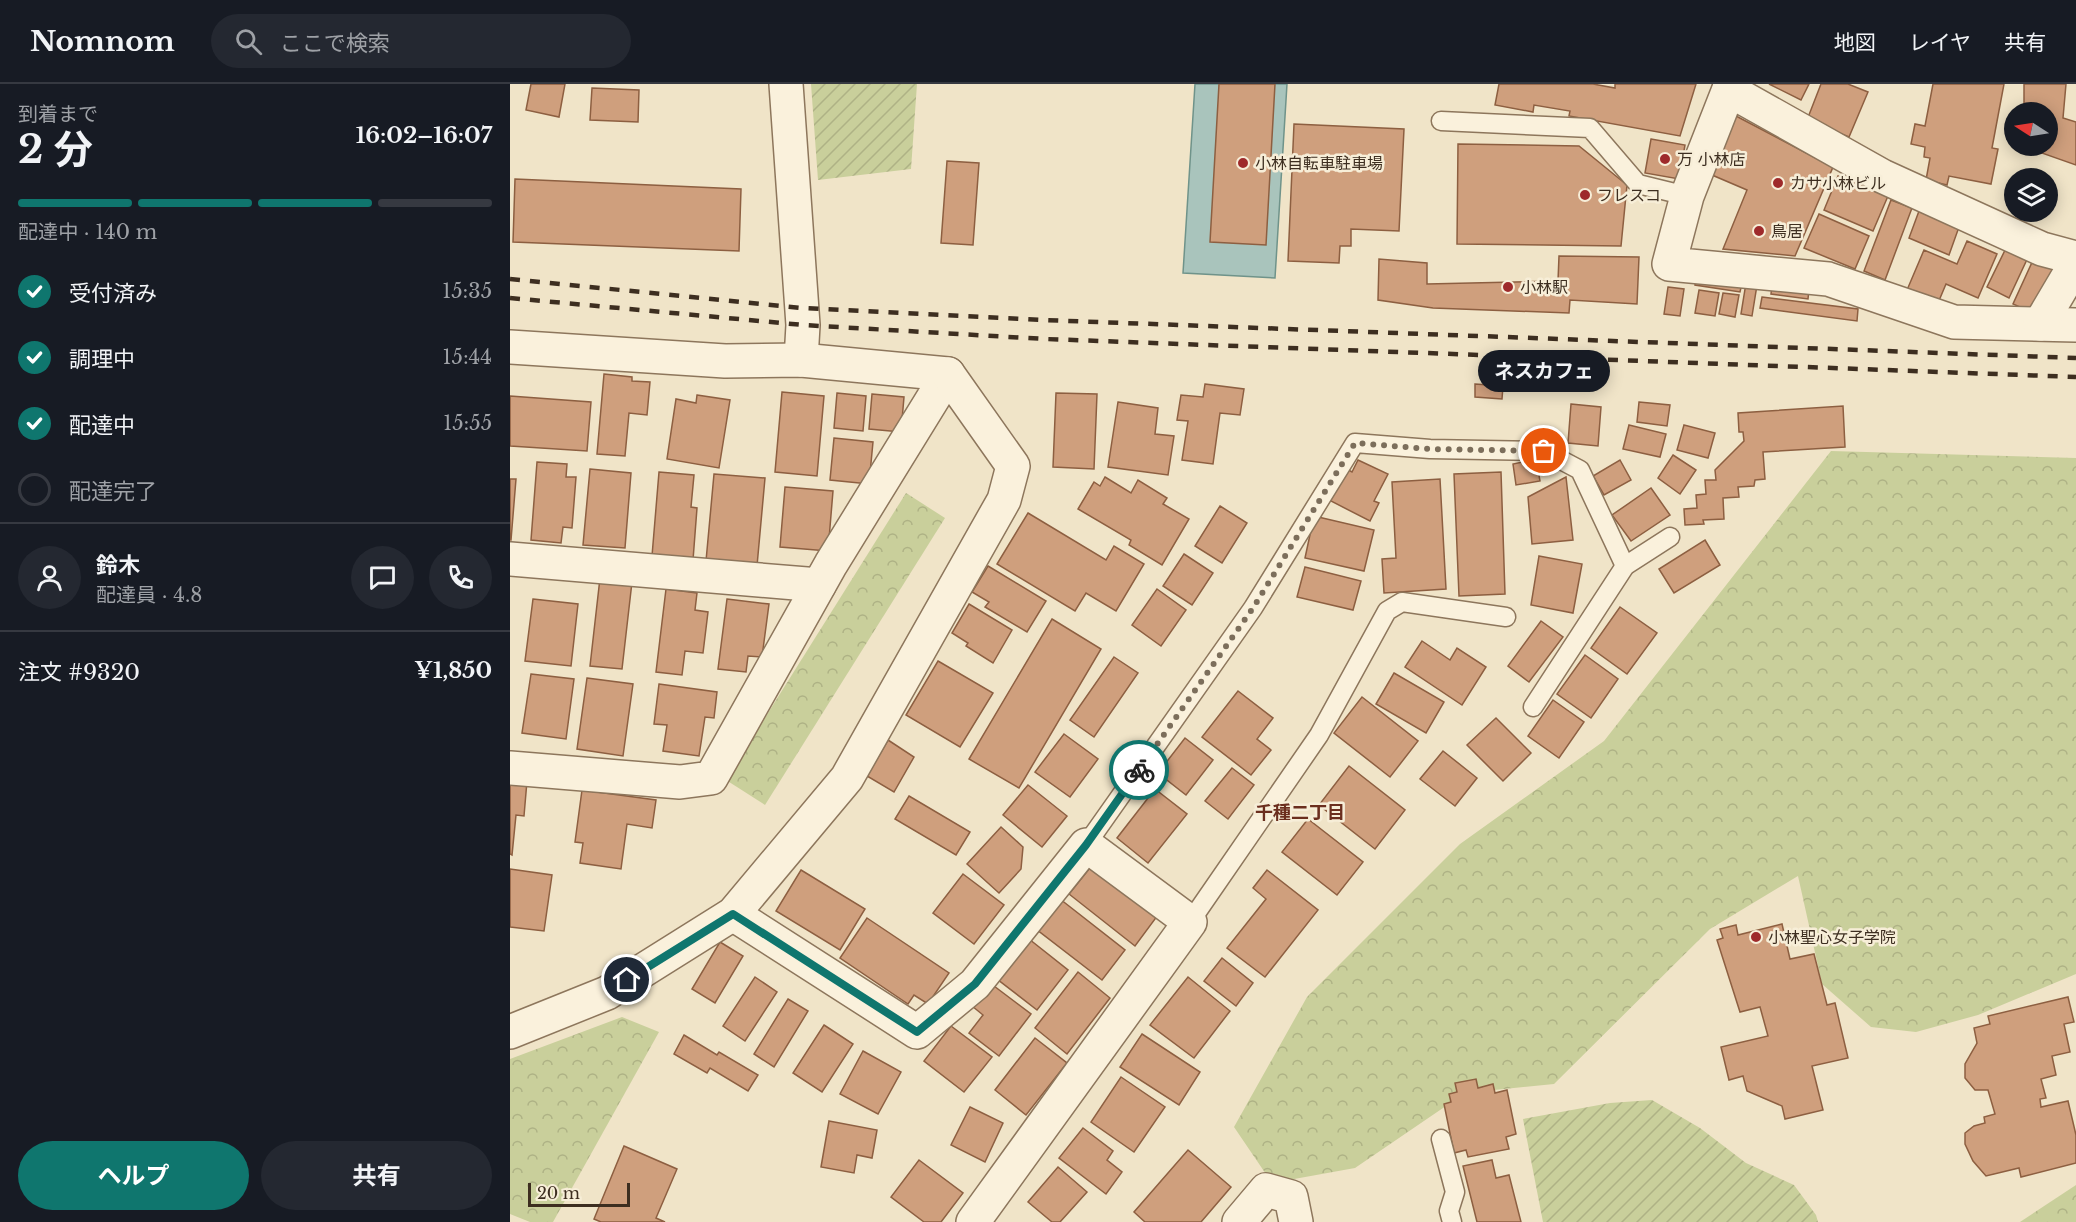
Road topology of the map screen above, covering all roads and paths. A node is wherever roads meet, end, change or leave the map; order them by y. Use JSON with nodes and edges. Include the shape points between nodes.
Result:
{"nodes":[{"id":1,"x":786,"y":84,"type":"edge"},
{"id":2,"x":1730,"y":87,"type":"edge"},
{"id":3,"x":1441,"y":121,"type":"dead end"},
{"id":4,"x":1687,"y":196,"type":"junction"},
{"id":5,"x":2076,"y":258,"type":"edge"},
{"id":6,"x":2076,"y":263,"type":"edge"},
{"id":7,"x":2040,"y":324,"type":"junction"},
{"id":8,"x":2076,"y":325,"type":"edge"},
{"id":9,"x":510,"y":347,"type":"edge"},
{"id":10,"x":801,"y":360,"type":"junction"},
{"id":11,"x":948,"y":374,"type":"junction"},
{"id":12,"x":1670,"y":537,"type":"dead end"},
{"id":13,"x":510,"y":559,"type":"edge"},
{"id":14,"x":1625,"y":566,"type":"junction"},
{"id":15,"x":819,"y":585,"type":"junction"},
{"id":16,"x":1506,"y":617,"type":"dead end"},
{"id":17,"x":1533,"y":707,"type":"dead end"},
{"id":18,"x":510,"y":768,"type":"edge"},
{"id":19,"x":1086,"y":845,"type":"junction"},
{"id":20,"x":733,"y":914,"type":"junction"},
{"id":21,"x":1190,"y":922,"type":"junction"},
{"id":22,"x":510,"y":1032,"type":"edge"},
{"id":23,"x":1440,"y":1139,"type":"dead end"},
{"id":24,"x":973,"y":1222,"type":"edge"},
{"id":25,"x":1239,"y":1222,"type":"edge"},
{"id":26,"x":1296,"y":1222,"type":"edge"},
{"id":27,"x":1452,"y":1222,"type":"edge"}],
"edges":[{"from":1,"to":10,"type":"street","via":[[803,325]]},
{"from":2,"to":4,"type":"street"},
{"from":2,"to":5,"type":"street","via":[[1882,176],[2042,249]]},
{"from":3,"to":4,"type":"lane","via":[[1590,128],[1638,184]]},
{"from":4,"to":7,"type":"street","via":[[1669,264],[1828,279],[1954,322]]},
{"from":6,"to":7,"type":"street"},
{"from":7,"to":8,"type":"street"},
{"from":9,"to":10,"type":"street","via":[[725,361]]},
{"from":10,"to":11,"type":"street"},
{"from":11,"to":15,"type":"street"},
{"from":11,"to":20,"type":"street","via":[[1013,466],[1004,500],[847,778]]},
{"from":12,"to":14,"type":"lane"},
{"from":13,"to":15,"type":"street"},
{"from":14,"to":17,"type":"lane"},
{"from":14,"to":19,"type":"lane","via":[[1580,470],[1544,451],[1355,443],[1253,608]]},
{"from":15,"to":18,"type":"street","via":[[711,778],[680,782]]},
{"from":16,"to":21,"type":"lane","via":[[1402,602],[1388,611],[1319,735]]},
{"from":19,"to":20,"type":"street","via":[[975,984],[917,1032]]},
{"from":19,"to":21,"type":"street"},
{"from":20,"to":22,"type":"street","via":[[607,993]]},
{"from":21,"to":24,"type":"street"},
{"from":23,"to":27,"type":"lane","via":[[1455,1192],[1449,1211]]},
{"from":25,"to":26,"type":"street","via":[[1266,1190],[1291,1197]]}]}
